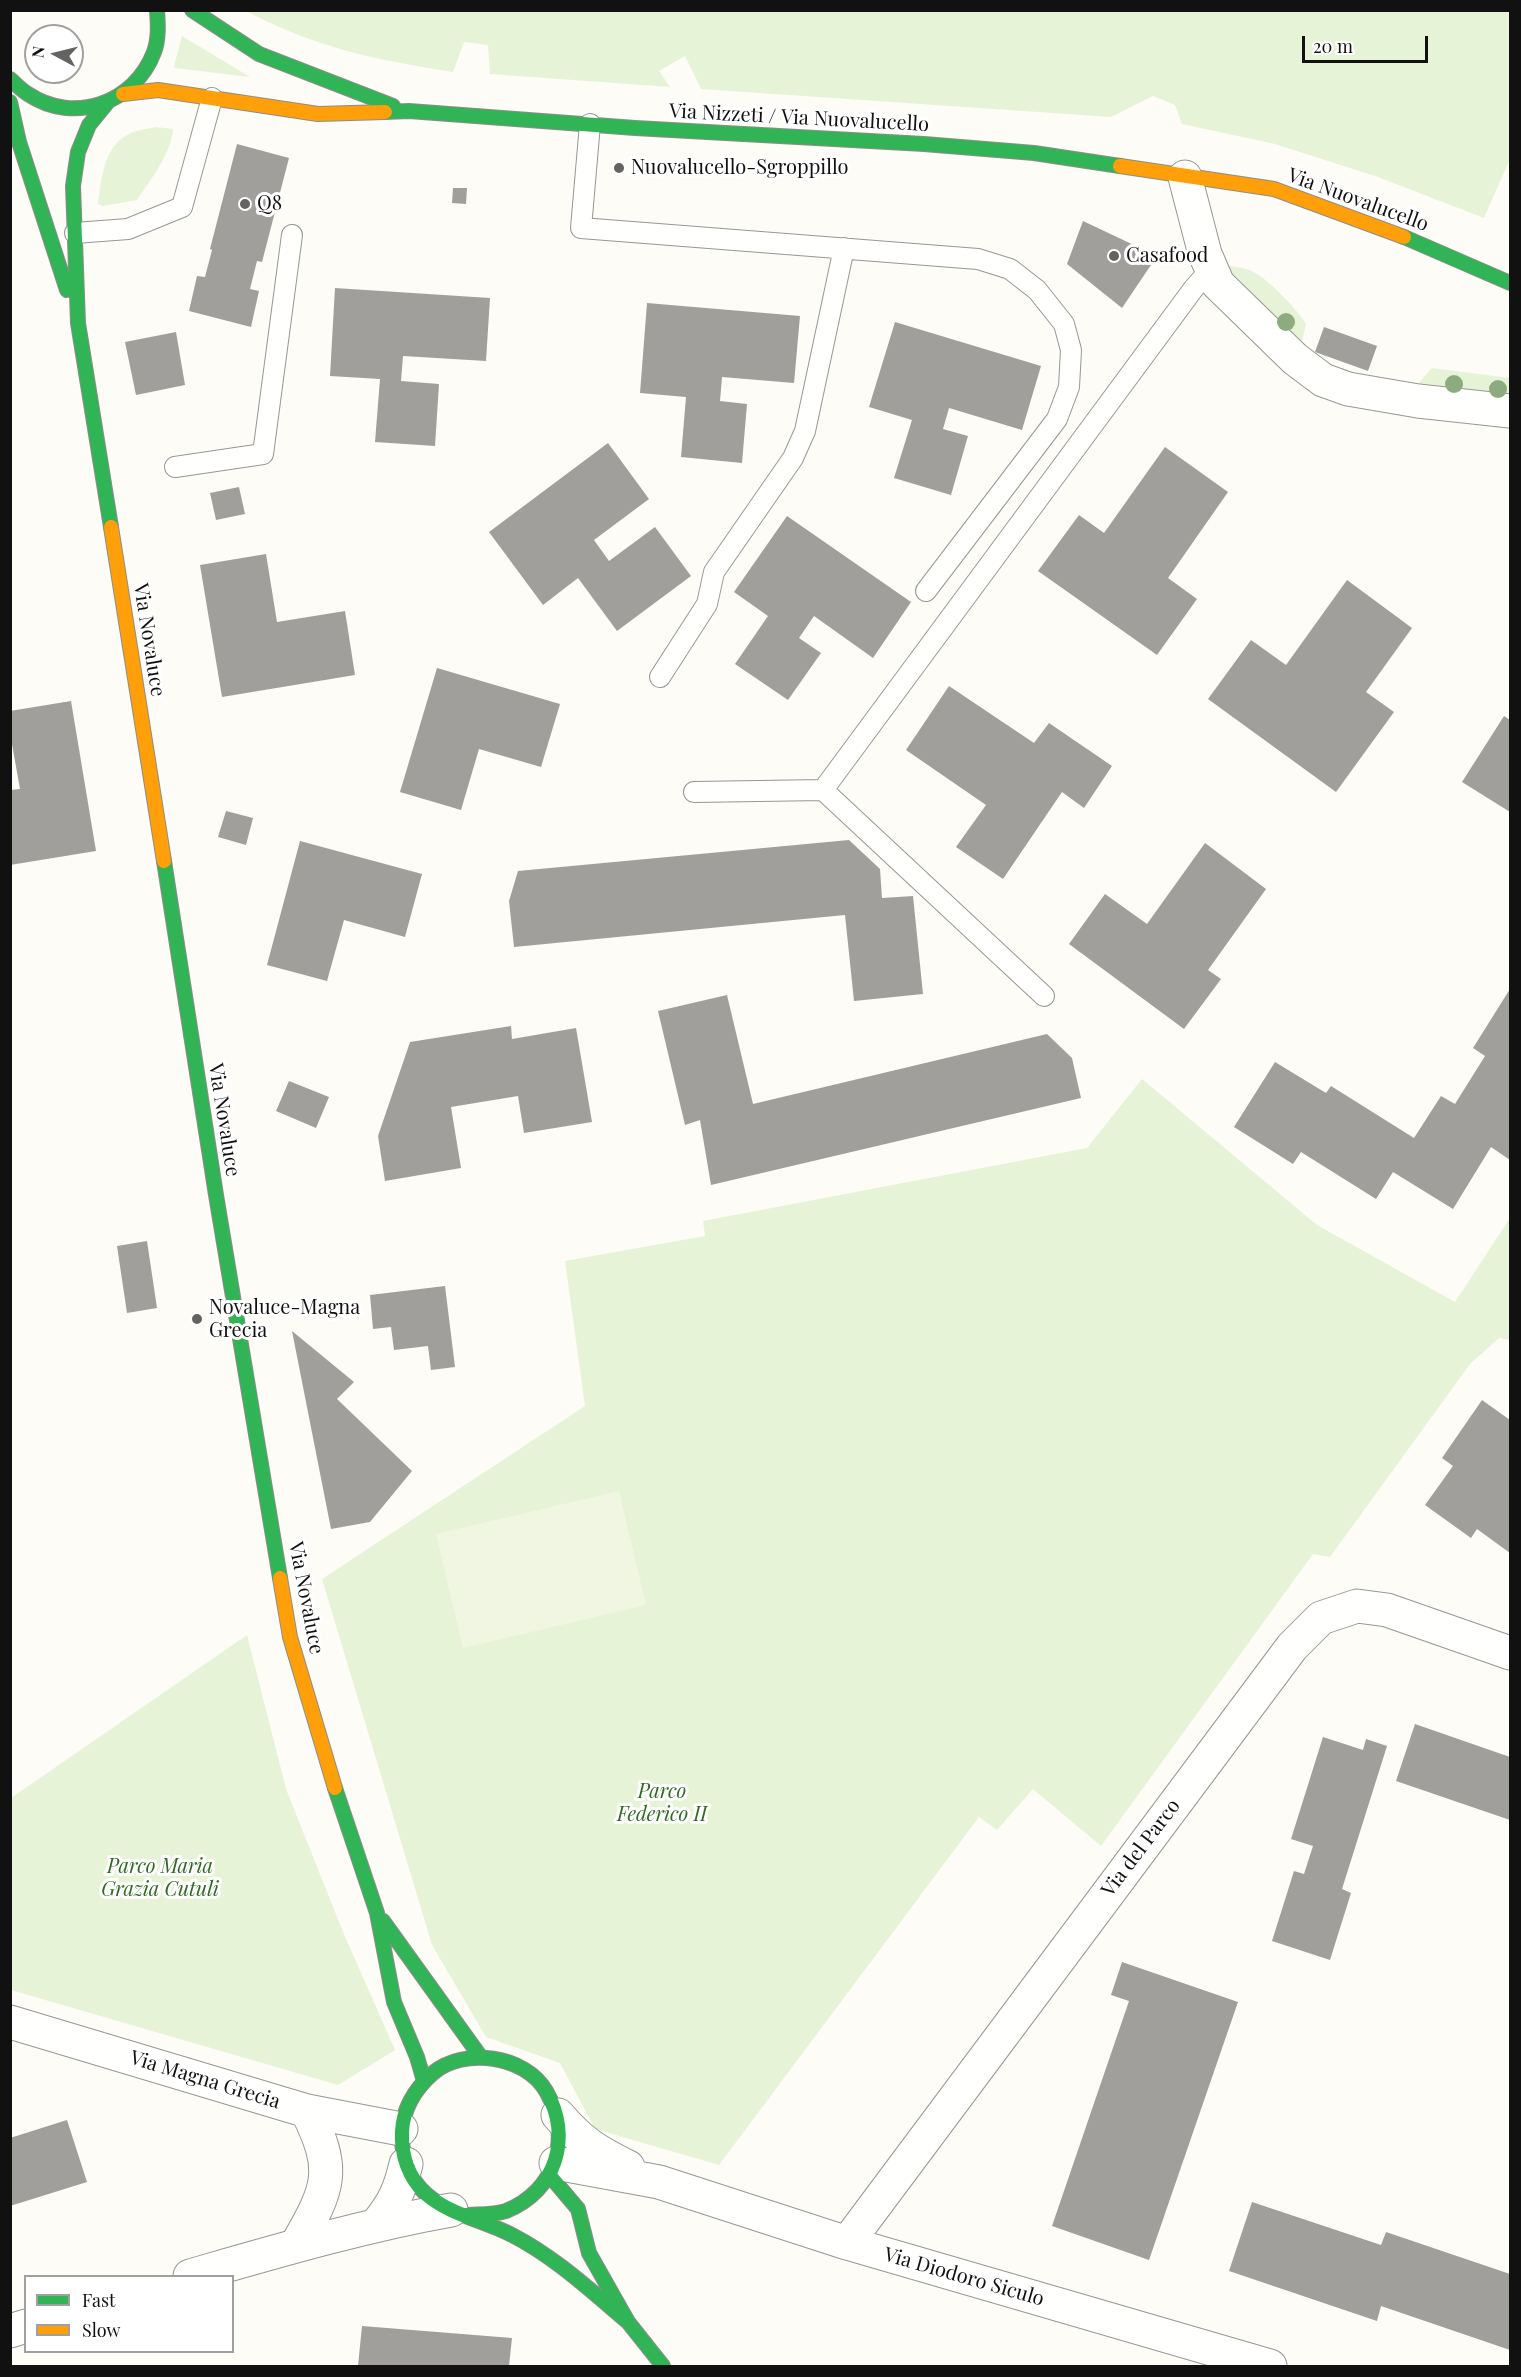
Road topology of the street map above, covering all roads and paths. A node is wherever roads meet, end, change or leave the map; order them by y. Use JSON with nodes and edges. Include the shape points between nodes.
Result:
{"nodes":[{"id":1,"x":157,"y":10,"type":"edge"},
{"id":2,"x":192,"y":10,"type":"edge"},
{"id":3,"x":10,"y":79,"type":"edge"},
{"id":4,"x":123,"y":94,"type":"junction"},
{"id":5,"x":212,"y":98,"type":"junction"},
{"id":6,"x":10,"y":102,"type":"edge"},
{"id":7,"x":107,"y":103,"type":"junction"},
{"id":8,"x":409,"y":111,"type":"junction"},
{"id":9,"x":590,"y":124,"type":"junction"},
{"id":10,"x":1185,"y":177,"type":"junction"},
{"id":11,"x":75,"y":234,"type":"junction"},
{"id":12,"x":292,"y":235,"type":"dead end"},
{"id":13,"x":844,"y":248,"type":"junction"},
{"id":14,"x":1211,"y":269,"type":"junction"},
{"id":15,"x":1510,"y":283,"type":"edge"},
{"id":16,"x":78,"y":323,"type":"junction"},
{"id":17,"x":1510,"y":411,"type":"edge"},
{"id":18,"x":175,"y":467,"type":"dead end"},
{"id":19,"x":926,"y":591,"type":"dead end"},
{"id":20,"x":660,"y":676,"type":"dead end"},
{"id":21,"x":823,"y":790,"type":"junction"},
{"id":22,"x":694,"y":792,"type":"dead end"},
{"id":23,"x":1044,"y":996,"type":"dead end"},
{"id":24,"x":1510,"y":1653,"type":"edge"},
{"id":25,"x":377,"y":1913,"type":"junction"},
{"id":26,"x":10,"y":2022,"type":"edge"},
{"id":27,"x":480,"y":2056,"type":"junction"},
{"id":28,"x":424,"y":2081,"type":"junction"},
{"id":29,"x":307,"y":2111,"type":"junction"},
{"id":30,"x":558,"y":2115,"type":"junction"},
{"id":31,"x":401,"y":2129,"type":"junction"},
{"id":32,"x":406,"y":2164,"type":"junction"},
{"id":33,"x":553,"y":2170,"type":"junction"},
{"id":34,"x":659,"y":2182,"type":"junction"},
{"id":35,"x":458,"y":2212,"type":"junction"},
{"id":36,"x":377,"y":2224,"type":"junction"},
{"id":37,"x":847,"y":2243,"type":"junction"},
{"id":38,"x":297,"y":2244,"type":"junction"},
{"id":39,"x":196,"y":2275,"type":"edge"},
{"id":40,"x":628,"y":2322,"type":"junction"},
{"id":41,"x":663,"y":2367,"type":"edge"},
{"id":42,"x":1270,"y":2367,"type":"edge"}],
"edges":[{"from":1,"to":4,"type":"main road","via":[[154,52],[136,83]]},
{"from":2,"to":8,"type":"main road","via":[[259,54]]},
{"from":3,"to":7,"type":"main road","via":[[39,102],[61,109],[85,109]]},
{"from":4,"to":5,"type":"main road","via":[[158,90]]},
{"from":4,"to":7,"type":"main road"},
{"from":5,"to":8,"type":"main road","via":[[318,114]]},
{"from":5,"to":11,"type":"lane","via":[[182,207],[128,229]]},
{"from":6,"to":16,"type":"main road","via":[[19,142]]},
{"from":7,"to":11,"type":"main road","via":[[89,125],[78,152],[73,186]]},
{"from":8,"to":9,"type":"main road","name":"Via Nizzeti / Via Nuovalucello"},
{"from":9,"to":10,"type":"main road","name":"Via Nizzeti / Via Nuovalucello","via":[[1012,151]]},
{"from":9,"to":13,"type":"lane","via":[[581,228]]},
{"from":10,"to":14,"type":"street"},
{"from":10,"to":15,"type":"main road","name":"Via Nuovalucello","via":[[1274,189],[1383,228]]},
{"from":11,"to":16,"type":"main road"},
{"from":12,"to":18,"type":"lane","via":[[263,454]]},
{"from":13,"to":19,"type":"lane","via":[[978,259],[1010,269],[1037,290],[1064,324],[1071,350],[1069,387],[1057,419]]},
{"from":13,"to":20,"type":"lane","via":[[805,432],[793,458],[714,572],[707,604]]},
{"from":14,"to":17,"type":"street","via":[[1218,284],[1252,318],[1323,380],[1348,389],[1418,401]]},
{"from":14,"to":21,"type":"lane"},
{"from":16,"to":25,"type":"main road","name":"Via Novaluce","via":[[290,1636],[328,1769]]},
{"from":21,"to":22,"type":"lane"},
{"from":21,"to":23,"type":"lane"},
{"from":24,"to":37,"type":"street","name":"Via del Parco","via":[[1387,1610],[1357,1606],[1321,1618],[1292,1647]]},
{"from":25,"to":27,"type":"main road"},
{"from":25,"to":28,"type":"main road","via":[[393,2002]]},
{"from":26,"to":29,"type":"street","name":"Via Magna Grecia"},
{"from":27,"to":28,"type":"main road","via":[[440,2068]]},
{"from":27,"to":30,"type":"main road","via":[[501,2059],[536,2079]]},
{"from":28,"to":31,"type":"main road","via":[[412,2096]]},
{"from":29,"to":31,"type":"street","name":"Via Magna Grecia"},
{"from":29,"to":38,"type":"street","via":[[321,2138],[328,2170],[319,2206]]},
{"from":30,"to":33,"type":"main road","via":[[561,2130]]},
{"from":30,"to":34,"type":"street","via":[[596,2151]]},
{"from":31,"to":32,"type":"main road"},
{"from":32,"to":35,"type":"main road","via":[[425,2193],[443,2207]]},
{"from":32,"to":36,"type":"street","via":[[400,2190]]},
{"from":33,"to":34,"type":"street"},
{"from":33,"to":35,"type":"main road","via":[[536,2195],[503,2213],[484,2217]]},
{"from":33,"to":40,"type":"main road","via":[[578,2210],[590,2253]]},
{"from":34,"to":37,"type":"street","name":"Via Diodoro Siculo"},
{"from":35,"to":36,"type":"street"},
{"from":35,"to":40,"type":"main road","via":[[510,2234],[556,2262]]},
{"from":36,"to":38,"type":"street"},
{"from":37,"to":42,"type":"street","name":"Via Diodoro Siculo"},
{"from":38,"to":39,"type":"street"},
{"from":40,"to":41,"type":"main road"}]}
